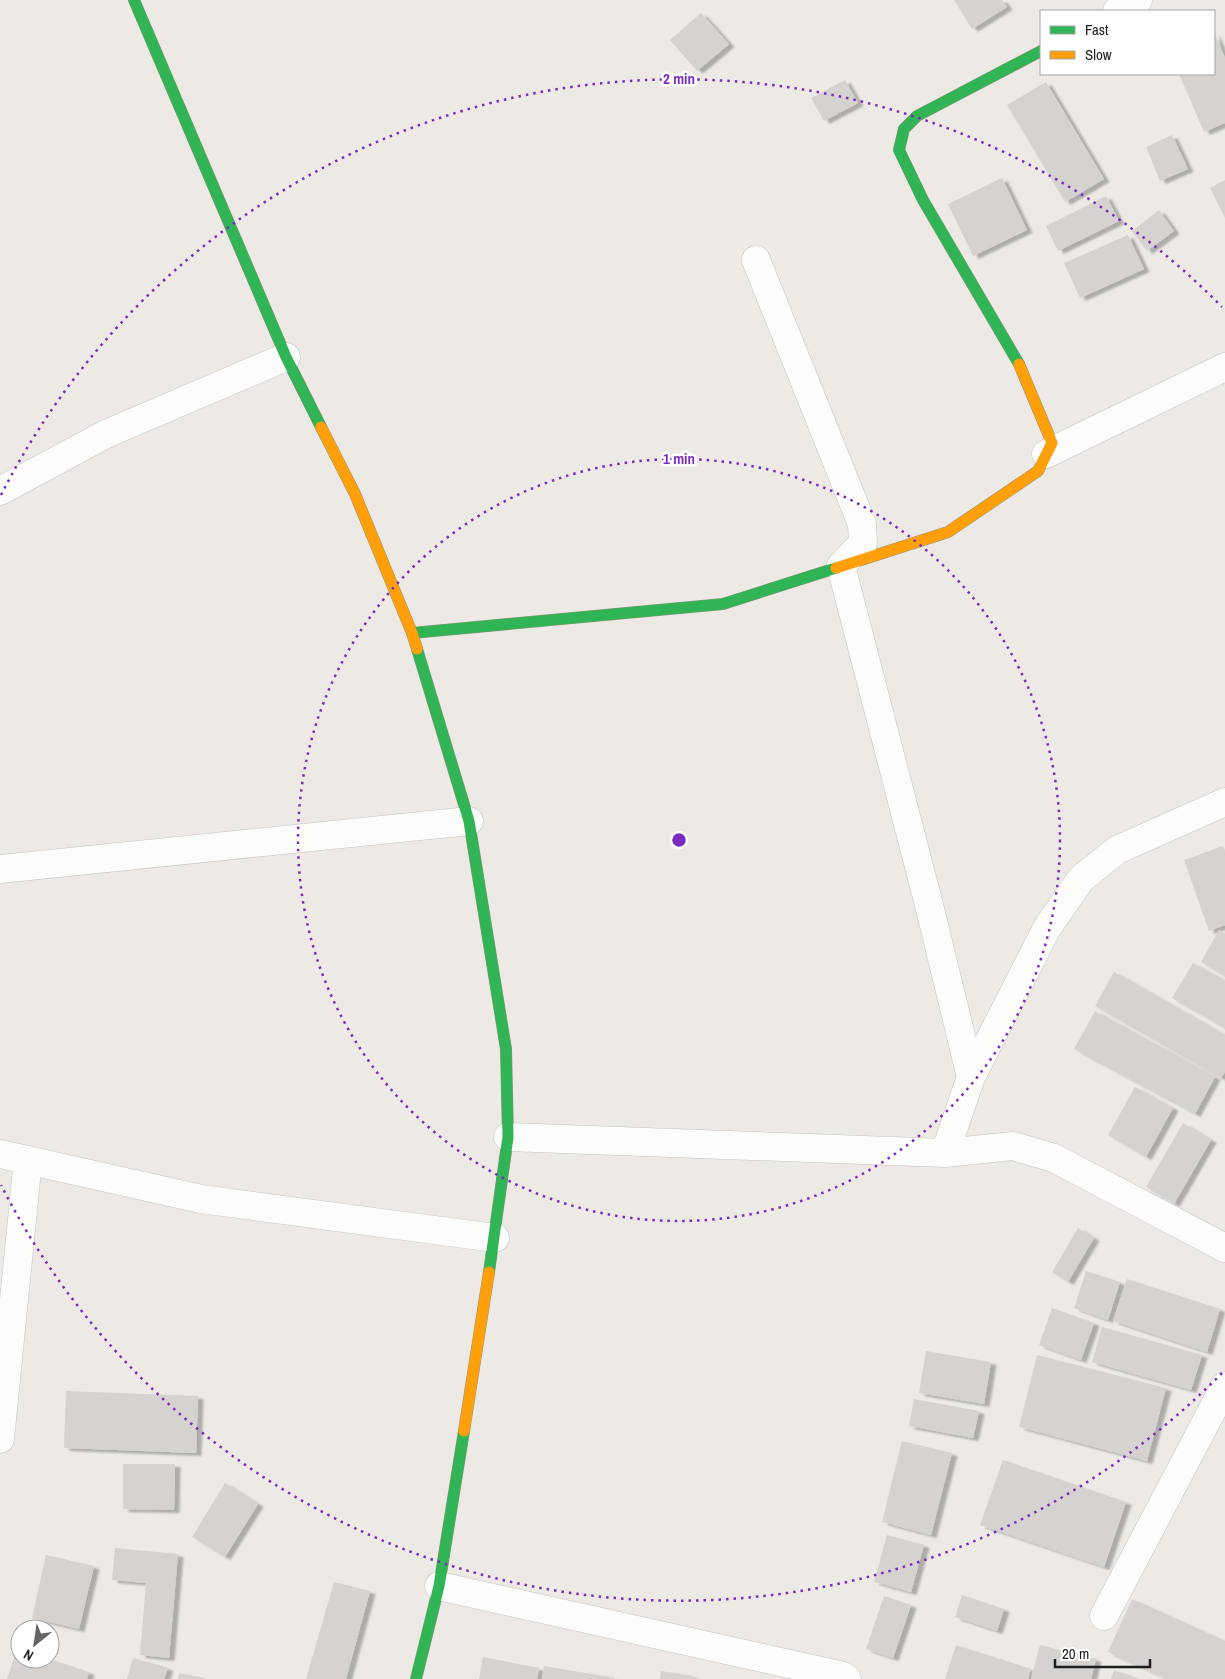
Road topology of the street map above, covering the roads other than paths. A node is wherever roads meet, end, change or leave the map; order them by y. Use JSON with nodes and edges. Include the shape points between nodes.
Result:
{"nodes":[{"id":1,"x":134,"y":0,"type":"edge"},
{"id":2,"x":1138,"y":0,"type":"edge"},
{"id":3,"x":1119,"y":10,"type":"edge"},
{"id":4,"x":1040,"y":52,"type":"edge"},
{"id":5,"x":756,"y":260,"type":"dead end"},
{"id":6,"x":286,"y":357,"type":"junction"},
{"id":7,"x":1225,"y":367,"type":"edge"},
{"id":8,"x":1046,"y":454,"type":"junction"},
{"id":9,"x":0,"y":491,"type":"edge"},
{"id":10,"x":841,"y":566,"type":"junction"},
{"id":11,"x":412,"y":633,"type":"junction"},
{"id":12,"x":1225,"y":802,"type":"edge"},
{"id":13,"x":469,"y":821,"type":"junction"},
{"id":14,"x":0,"y":869,"type":"edge"},
{"id":15,"x":971,"y":1077,"type":"junction"},
{"id":16,"x":508,"y":1137,"type":"junction"},
{"id":17,"x":945,"y":1153,"type":"junction"},
{"id":18,"x":0,"y":1154,"type":"edge"},
{"id":19,"x":28,"y":1160,"type":"junction"},
{"id":20,"x":495,"y":1238,"type":"junction"},
{"id":21,"x":1225,"y":1248,"type":"edge"},
{"id":22,"x":1225,"y":1386,"type":"edge"},
{"id":23,"x":0,"y":1438,"type":"edge"},
{"id":24,"x":439,"y":1586,"type":"junction"},
{"id":25,"x":1104,"y":1616,"type":"dead end"},
{"id":26,"x":416,"y":1679,"type":"edge"},
{"id":27,"x":847,"y":1679,"type":"edge"}],
"edges":[{"from":1,"to":6,"type":"street"},
{"from":2,"to":3,"type":"street"},
{"from":4,"to":8,"type":"street","via":[[917,116],[904,129],[899,150],[923,200],[1016,357],[1052,443]]},
{"from":5,"to":10,"type":"street","via":[[862,524],[863,543]]},
{"from":6,"to":9,"type":"street","via":[[106,434]]},
{"from":6,"to":11,"type":"street","via":[[355,494]]},
{"from":7,"to":8,"type":"street"},
{"from":8,"to":10,"type":"street","via":[[1038,470],[948,532]]},
{"from":10,"to":11,"type":"street","via":[[723,604]]},
{"from":10,"to":15,"type":"street"},
{"from":11,"to":13,"type":"street"},
{"from":12,"to":15,"type":"street","via":[[1117,850],[1081,879],[1047,928]]},
{"from":13,"to":14,"type":"street"},
{"from":13,"to":16,"type":"street","via":[[506,1049]]},
{"from":15,"to":17,"type":"street"},
{"from":16,"to":17,"type":"street"},
{"from":16,"to":20,"type":"street"},
{"from":17,"to":21,"type":"street","via":[[1013,1146],[1054,1158]]},
{"from":18,"to":19,"type":"street"},
{"from":19,"to":20,"type":"street","via":[[202,1199]]},
{"from":19,"to":23,"type":"street"},
{"from":20,"to":24,"type":"street"},
{"from":22,"to":25,"type":"street"},
{"from":24,"to":26,"type":"street"},
{"from":24,"to":27,"type":"street"}]}
